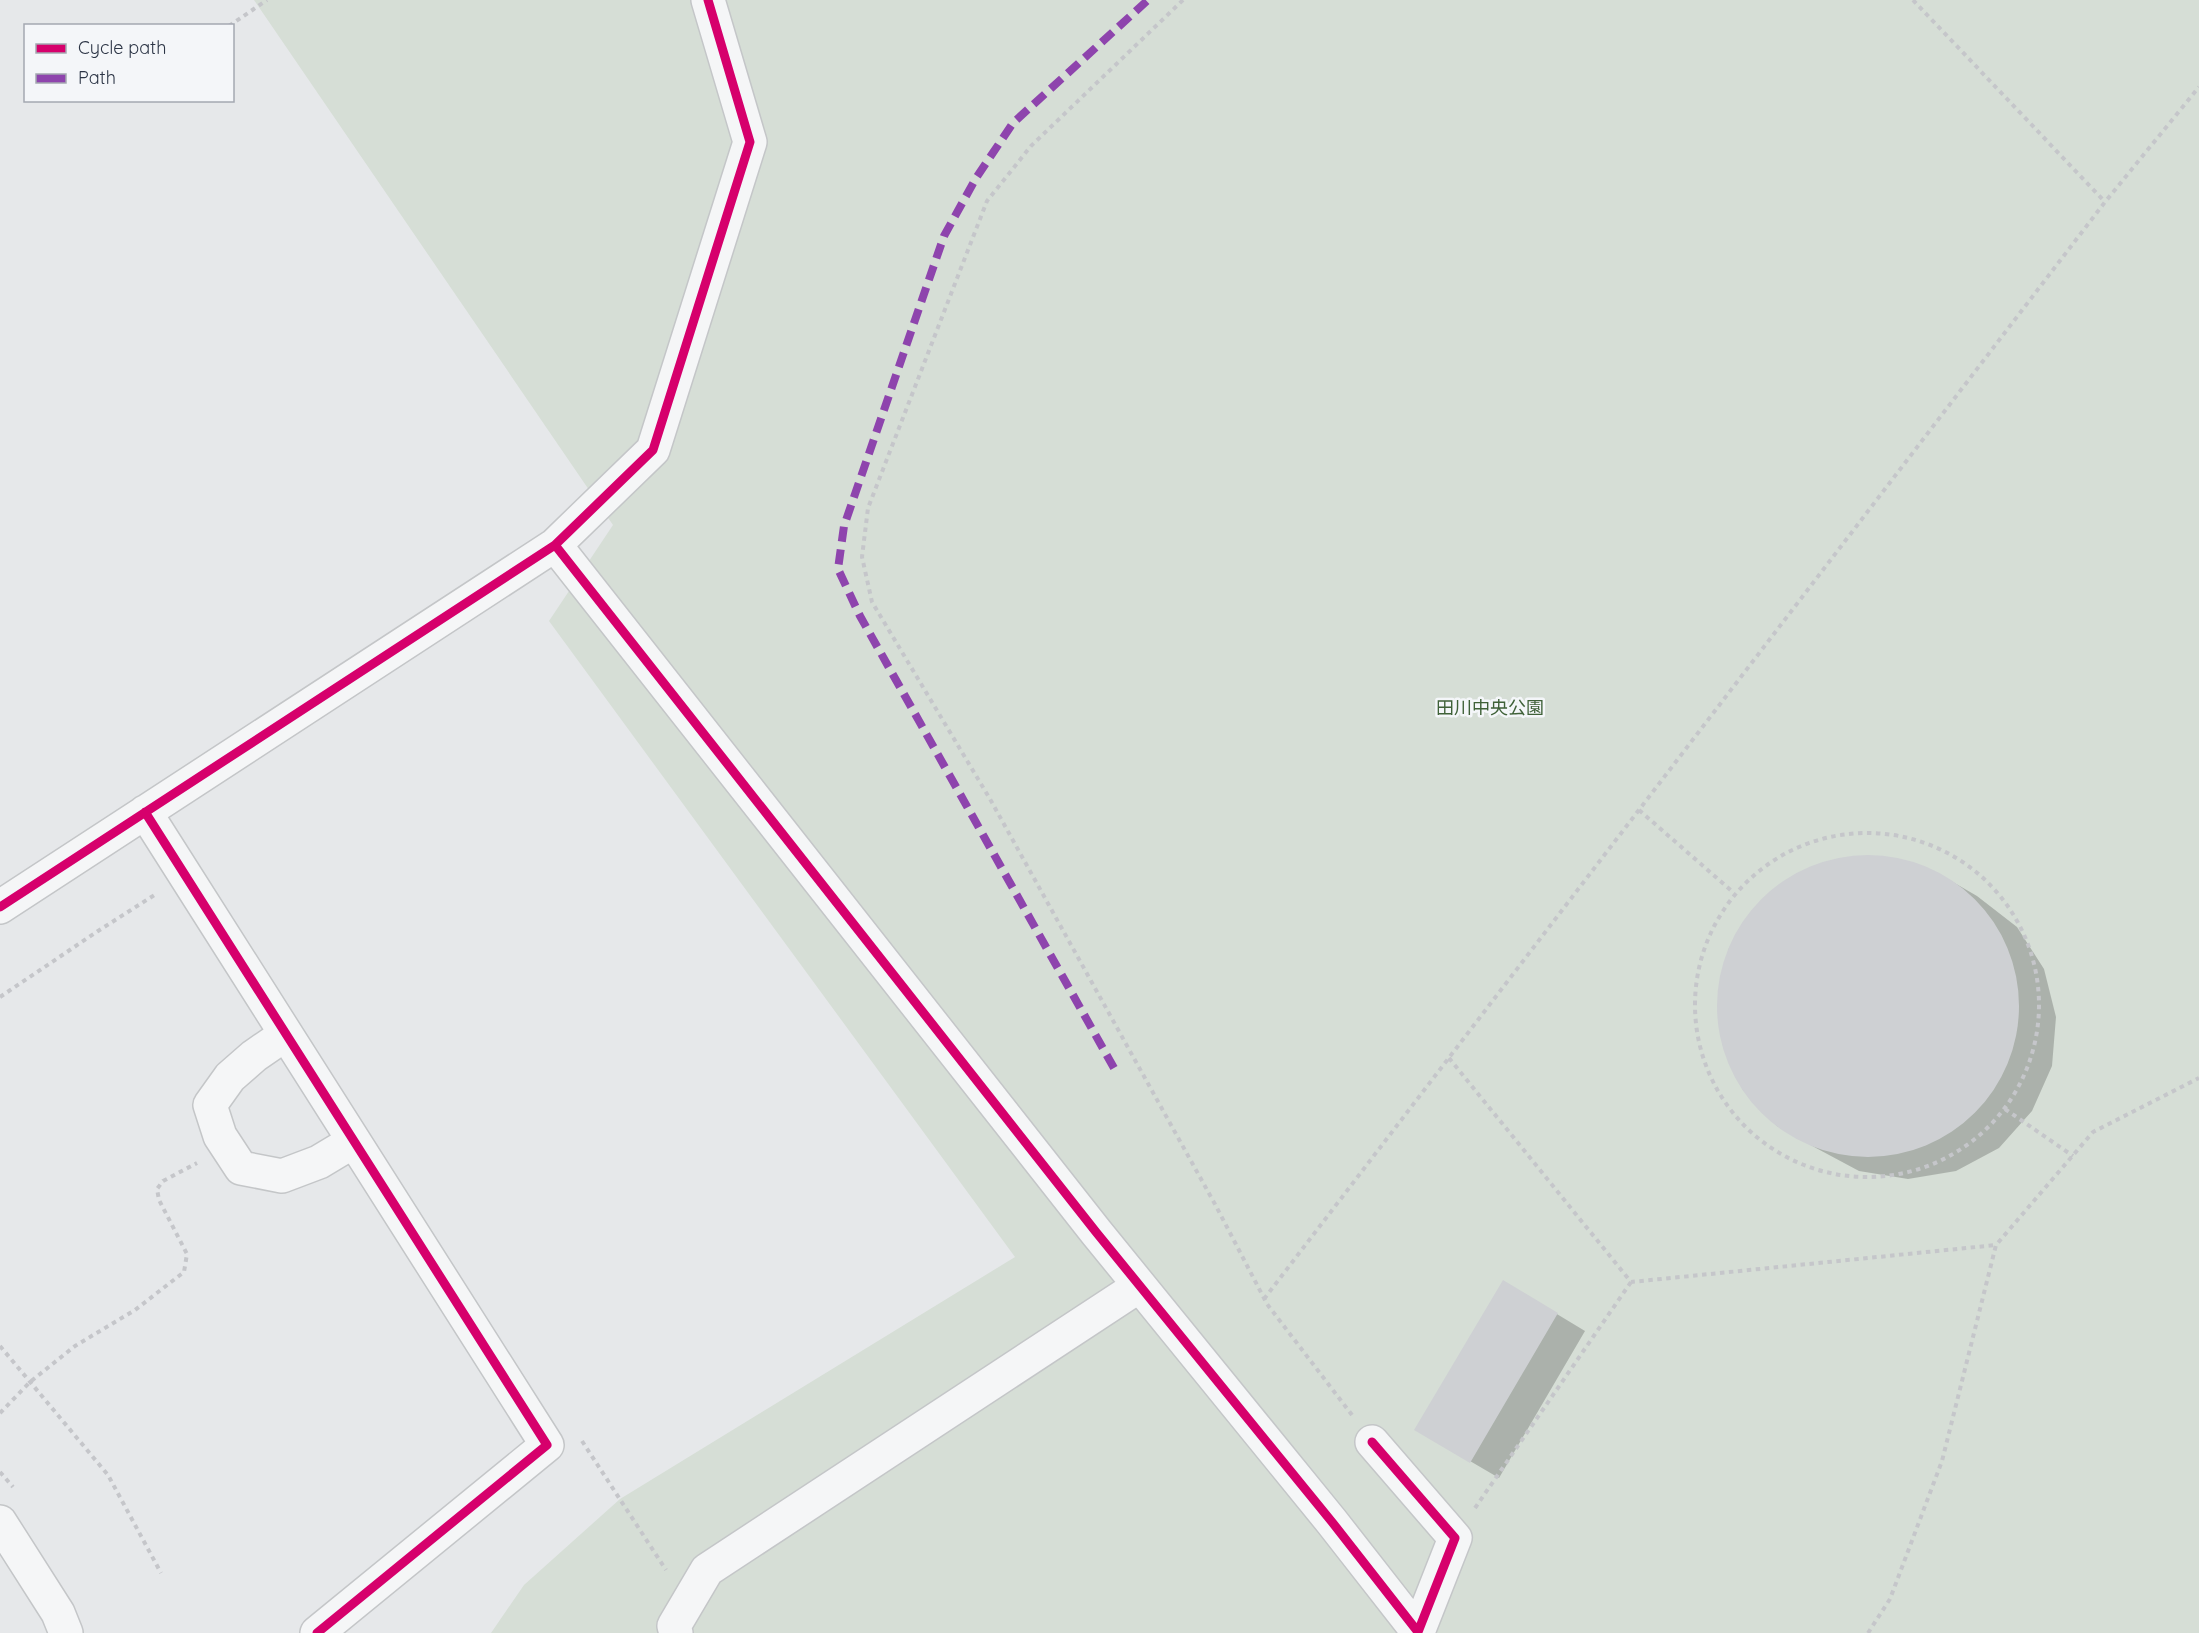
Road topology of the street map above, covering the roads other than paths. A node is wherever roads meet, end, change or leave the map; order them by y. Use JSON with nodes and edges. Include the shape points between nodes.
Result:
{"nodes":[{"id":1,"x":708,"y":0,"type":"edge"},
{"id":2,"x":555,"y":545,"type":"junction"},
{"id":3,"x":145,"y":812,"type":"junction"},
{"id":4,"x":0,"y":907,"type":"edge"},
{"id":5,"x":286,"y":1034,"type":"junction"},
{"id":6,"x":354,"y":1141,"type":"junction"},
{"id":7,"x":1139,"y":1286,"type":"junction"},
{"id":8,"x":1372,"y":1442,"type":"road end"},
{"id":9,"x":0,"y":1522,"type":"edge"},
{"id":10,"x":682,"y":1618,"type":"edge"},
{"id":11,"x":66,"y":1633,"type":"edge"},
{"id":12,"x":317,"y":1633,"type":"edge"}],
"edges":[{"from":1,"to":2,"type":"street","via":[[750,142],[653,450]]},
{"from":2,"to":3,"type":"street"},
{"from":2,"to":7,"type":"street"},
{"from":3,"to":4,"type":"street"},
{"from":3,"to":5,"type":"street"},
{"from":5,"to":6,"type":"street"},
{"from":5,"to":6,"type":"street","via":[[230,1077],[210,1105],[220,1136],[241,1168],[282,1176],[319,1162]]},
{"from":6,"to":12,"type":"street","via":[[547,1445]]},
{"from":7,"to":8,"type":"street","via":[[1418,1632],[1455,1538]]},
{"from":7,"to":10,"type":"street","via":[[707,1570]]},
{"from":9,"to":11,"type":"street","via":[[58,1612]]}]}
